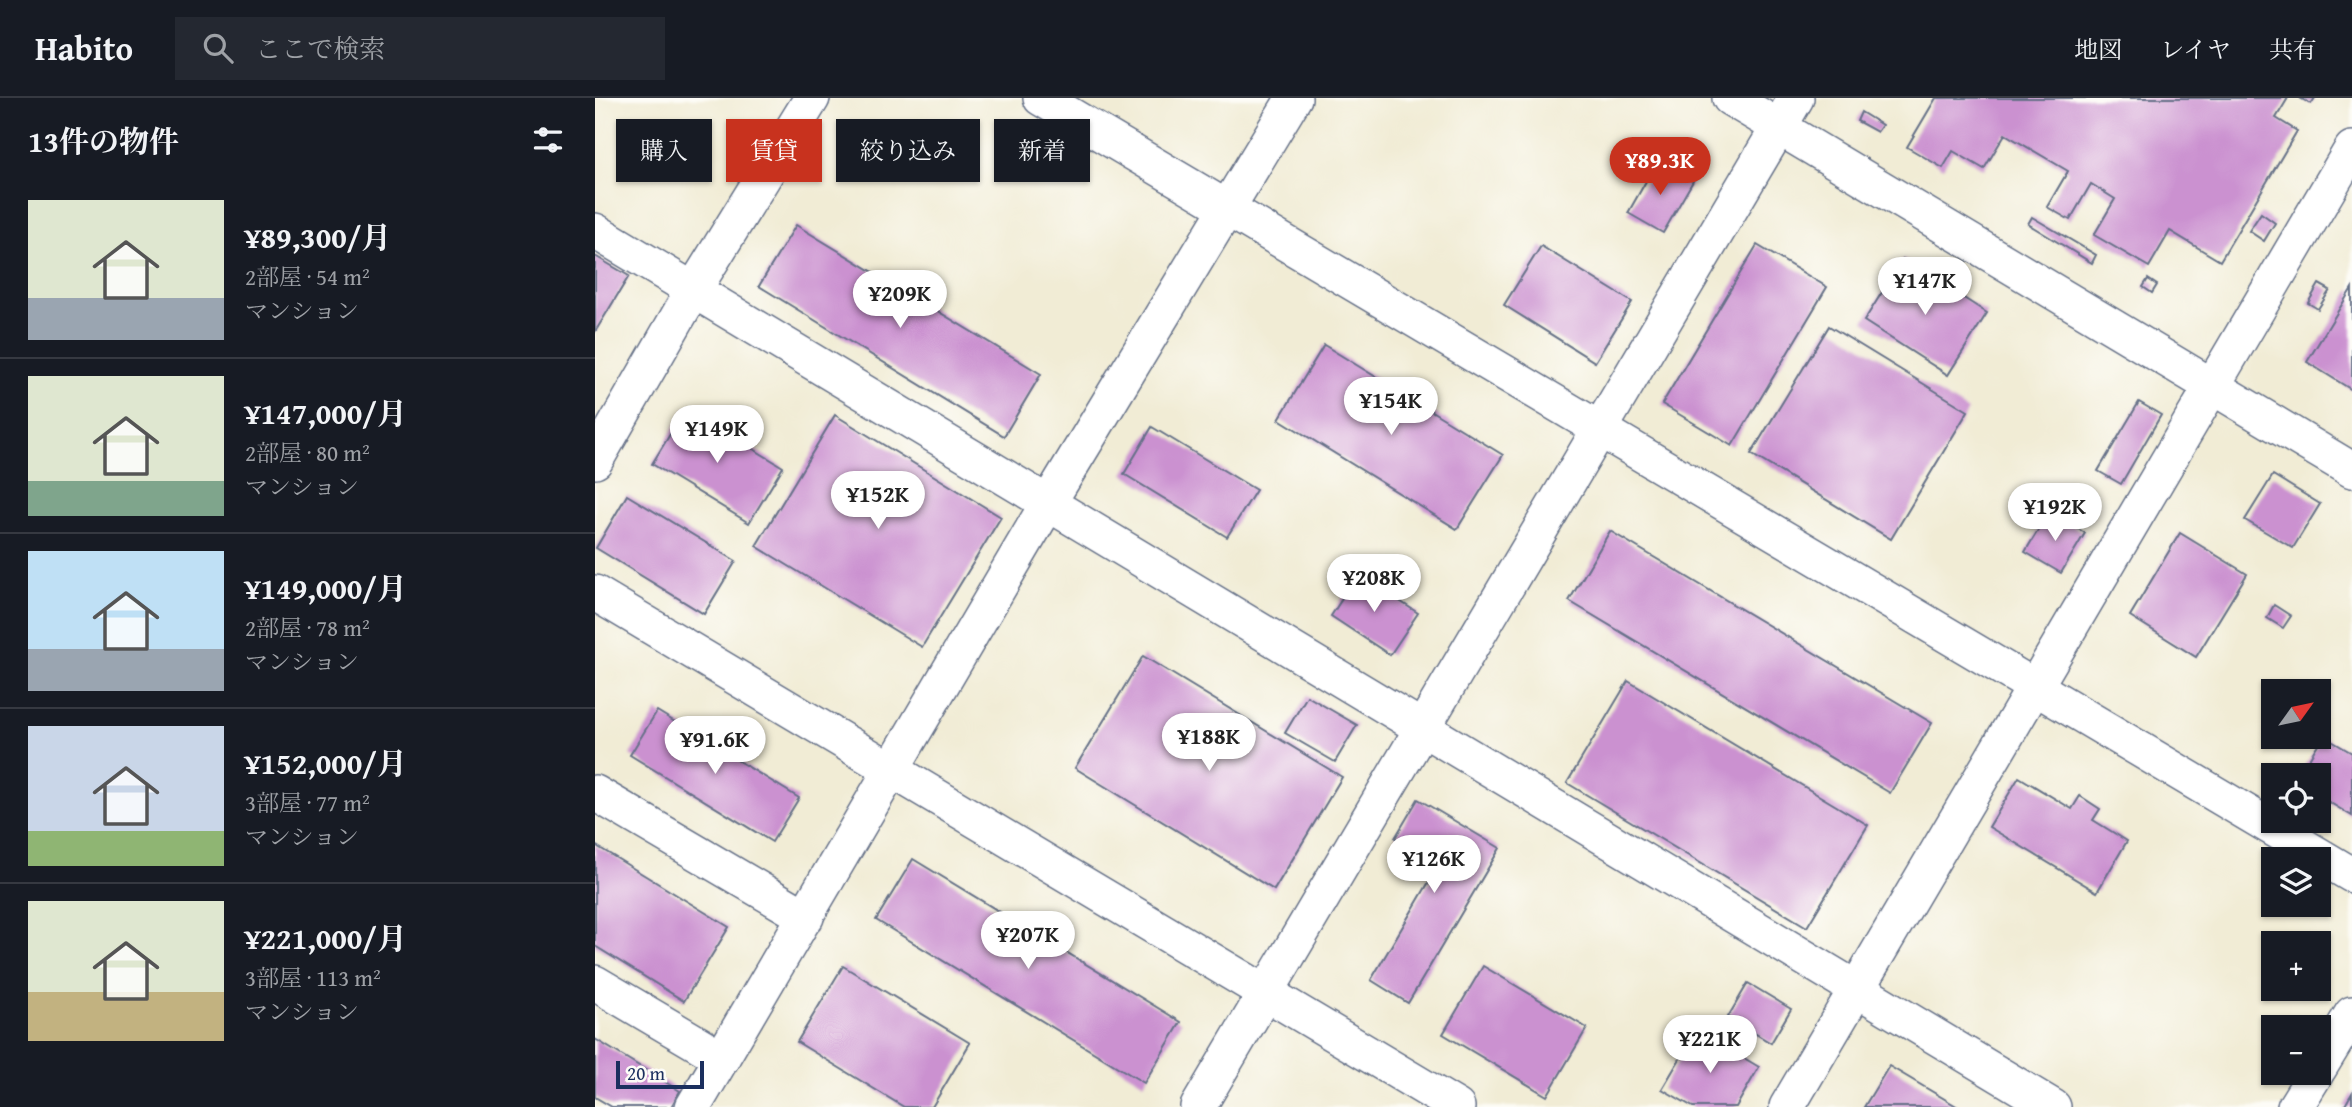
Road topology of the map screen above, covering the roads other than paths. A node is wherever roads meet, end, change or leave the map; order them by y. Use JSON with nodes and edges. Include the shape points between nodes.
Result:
{"nodes":[{"id":1,"x":812,"y":98,"type":"edge"},
{"id":2,"x":1041,"y":98,"type":"edge"},
{"id":3,"x":1294,"y":98,"type":"edge"},
{"id":4,"x":1730,"y":98,"type":"edge"},
{"id":5,"x":1787,"y":112,"type":"edge"},
{"id":6,"x":2352,"y":149,"type":"edge"},
{"id":7,"x":1227,"y":208,"type":"junction"},
{"id":8,"x":595,"y":231,"type":"edge"},
{"id":9,"x":694,"y":289,"type":"junction"},
{"id":10,"x":2210,"y":386,"type":"junction"},
{"id":11,"x":1599,"y":430,"type":"junction"},
{"id":12,"x":595,"y":461,"type":"edge"},
{"id":13,"x":2352,"y":470,"type":"edge"},
{"id":14,"x":1047,"y":505,"type":"junction"},
{"id":15,"x":595,"y":593,"type":"edge"},
{"id":16,"x":2034,"y":687,"type":"junction"},
{"id":17,"x":1423,"y":731,"type":"junction"},
{"id":18,"x":894,"y":769,"type":"junction"},
{"id":19,"x":595,"y":793,"type":"edge"},
{"id":20,"x":2352,"y":875,"type":"edge"},
{"id":21,"x":806,"y":917,"type":"junction"},
{"id":22,"x":595,"y":983,"type":"edge"},
{"id":23,"x":1856,"y":988,"type":"junction"},
{"id":24,"x":1267,"y":991,"type":"junction"},
{"id":25,"x":2352,"y":1014,"type":"edge"},
{"id":26,"x":2331,"y":1048,"type":"edge"},
{"id":27,"x":722,"y":1058,"type":"junction"},
{"id":28,"x":2308,"y":1085,"type":"edge"},
{"id":29,"x":693,"y":1107,"type":"edge"},
{"id":30,"x":1198,"y":1107,"type":"edge"},
{"id":31,"x":1457,"y":1107,"type":"edge"},
{"id":32,"x":1787,"y":1107,"type":"edge"},
{"id":33,"x":2053,"y":1107,"type":"edge"},
{"id":34,"x":2295,"y":1107,"type":"edge"}],
"edges":[{"from":1,"to":9,"type":"lane"},
{"from":2,"to":7,"type":"lane"},
{"from":3,"to":7,"type":"lane"},
{"from":4,"to":5,"type":"lane"},
{"from":5,"to":10,"type":"lane"},
{"from":5,"to":11,"type":"lane"},
{"from":6,"to":10,"type":"lane"},
{"from":7,"to":11,"type":"lane"},
{"from":7,"to":14,"type":"lane"},
{"from":8,"to":9,"type":"lane"},
{"from":9,"to":12,"type":"lane"},
{"from":9,"to":14,"type":"lane"},
{"from":10,"to":13,"type":"lane"},
{"from":10,"to":16,"type":"lane"},
{"from":11,"to":16,"type":"lane"},
{"from":11,"to":17,"type":"lane"},
{"from":14,"to":17,"type":"lane"},
{"from":14,"to":18,"type":"lane"},
{"from":15,"to":18,"type":"lane"},
{"from":16,"to":20,"type":"lane"},
{"from":16,"to":23,"type":"lane"},
{"from":17,"to":23,"type":"lane"},
{"from":17,"to":24,"type":"lane"},
{"from":18,"to":21,"type":"lane"},
{"from":18,"to":24,"type":"lane"},
{"from":19,"to":21,"type":"lane"},
{"from":21,"to":27,"type":"lane"},
{"from":22,"to":27,"type":"lane"},
{"from":23,"to":32,"type":"lane"},
{"from":23,"to":33,"type":"lane"},
{"from":24,"to":30,"type":"lane"},
{"from":24,"to":31,"type":"lane"},
{"from":25,"to":26,"type":"lane"},
{"from":27,"to":29,"type":"lane"},
{"from":28,"to":34,"type":"lane"}]}
